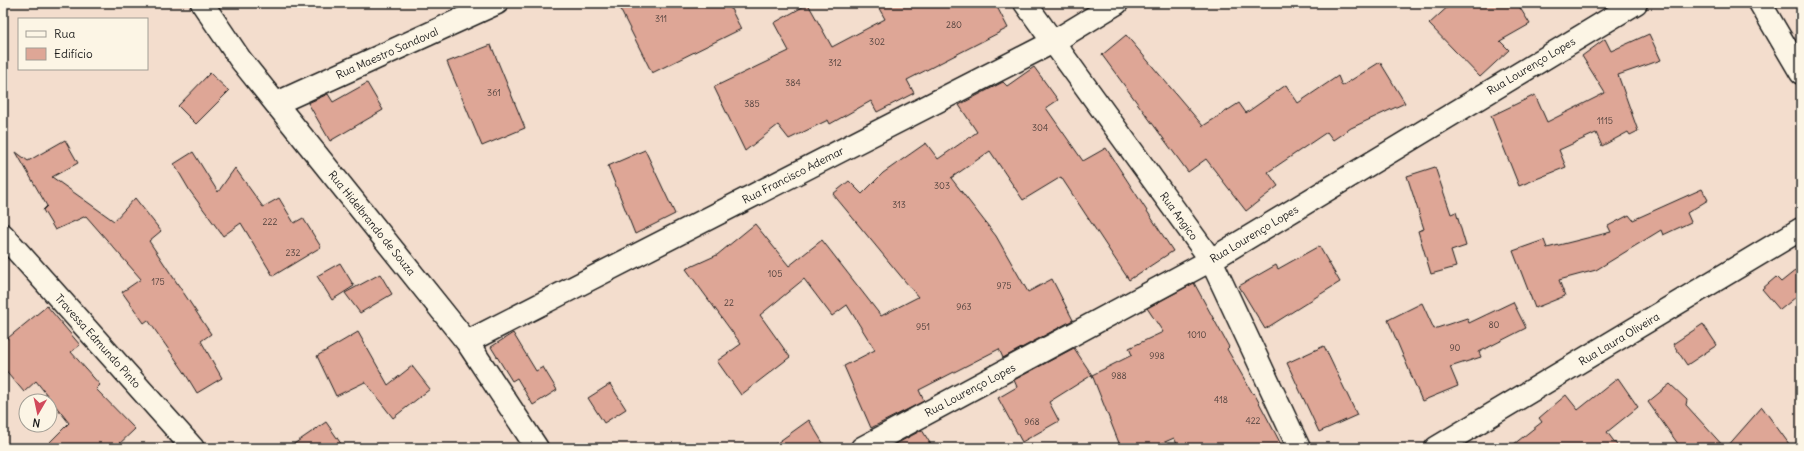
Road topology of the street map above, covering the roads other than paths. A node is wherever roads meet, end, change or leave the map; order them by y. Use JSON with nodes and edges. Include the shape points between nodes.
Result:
{"nodes":[{"id":1,"x":202,"y":3,"type":"edge"},
{"id":2,"x":497,"y":3,"type":"edge"},
{"id":3,"x":1025,"y":3,"type":"edge"},
{"id":4,"x":1117,"y":3,"type":"edge"},
{"id":5,"x":1636,"y":3,"type":"edge"},
{"id":6,"x":1760,"y":3,"type":"edge"},
{"id":7,"x":1053,"y":42,"type":"junction"},
{"id":8,"x":1801,"y":73,"type":"edge"},
{"id":9,"x":276,"y":103,"type":"junction"},
{"id":10,"x":1801,"y":229,"type":"edge"},
{"id":11,"x":3,"y":235,"type":"edge"},
{"id":12,"x":1211,"y":260,"type":"junction"},
{"id":13,"x":466,"y":342,"type":"junction"},
{"id":14,"x":193,"y":448,"type":"edge"},
{"id":15,"x":537,"y":448,"type":"edge"},
{"id":16,"x":862,"y":448,"type":"edge"},
{"id":17,"x":1299,"y":448,"type":"edge"},
{"id":18,"x":1436,"y":448,"type":"edge"}],
"edges":[{"from":1,"to":9,"type":"street","name":"Rua Hidelbrando de Souza","via":[[240,59]]},
{"from":2,"to":9,"type":"street","name":"Rua Maestro Sandoval"},
{"from":3,"to":7,"type":"street","name":"Rua Angico"},
{"from":4,"to":7,"type":"street","name":"Rua Francisco Ademar"},
{"from":5,"to":12,"type":"street","name":"Rua Lourenço Lopes"},
{"from":6,"to":8,"type":"street"},
{"from":7,"to":12,"type":"street","name":"Rua Angico"},
{"from":7,"to":13,"type":"street","name":"Rua Francisco Ademar"},
{"from":9,"to":13,"type":"street","name":"Rua Hidelbrando de Souza"},
{"from":10,"to":18,"type":"street","name":"Rua Laura Oliveira"},
{"from":11,"to":14,"type":"street","name":"Travessa Edmundo Pinto"},
{"from":12,"to":16,"type":"street","name":"Rua Lourenço Lopes"},
{"from":12,"to":17,"type":"street","name":"Rua Angico"},
{"from":13,"to":15,"type":"street","name":"Rua Hidelbrando de Souza"}]}
